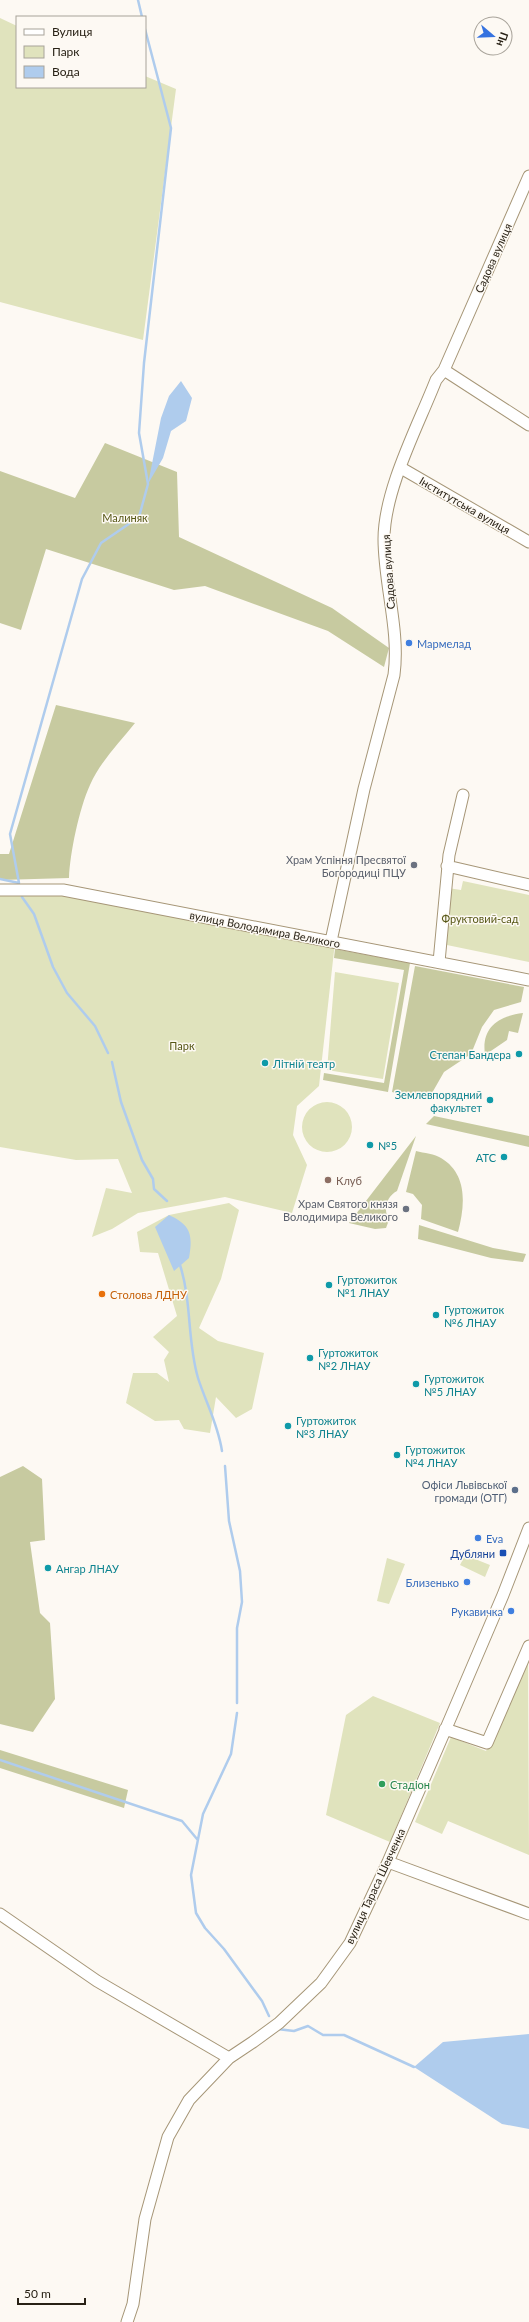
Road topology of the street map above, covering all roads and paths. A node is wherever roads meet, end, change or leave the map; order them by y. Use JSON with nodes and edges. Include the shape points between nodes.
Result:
{"nodes":[{"id":1,"x":529,"y":176,"type":"edge"},
{"id":2,"x":444,"y":370,"type":"junction"},
{"id":3,"x":529,"y":425,"type":"edge"},
{"id":4,"x":401,"y":468,"type":"junction"},
{"id":5,"x":529,"y":542,"type":"edge"},
{"id":6,"x":462,"y":794,"type":"dead end"},
{"id":7,"x":448,"y":866,"type":"junction"},
{"id":8,"x":529,"y":885,"type":"edge"},
{"id":9,"x":0,"y":890,"type":"edge"},
{"id":10,"x":331,"y":941,"type":"junction"},
{"id":11,"x":439,"y":962,"type":"junction"},
{"id":12,"x":529,"y":980,"type":"edge"},
{"id":13,"x":529,"y":1528,"type":"edge"},
{"id":14,"x":525,"y":1550,"type":"edge"},
{"id":15,"x":529,"y":1646,"type":"edge"},
{"id":16,"x":445,"y":1729,"type":"junction"},
{"id":17,"x":388,"y":1862,"type":"junction"},
{"id":18,"x":0,"y":1914,"type":"edge"},
{"id":19,"x":529,"y":1914,"type":"edge"},
{"id":20,"x":229,"y":2058,"type":"junction"},
{"id":21,"x":127,"y":2322,"type":"edge"}],
"edges":[{"from":1,"to":2,"type":"street","name":"Садова вулиця"},
{"from":2,"to":3,"type":"street"},
{"from":2,"to":4,"type":"street","name":"Садова вулиця","via":[[436,380]]},
{"from":4,"to":5,"type":"street","name":"Інститутська вулиця"},
{"from":4,"to":10,"type":"street","name":"Садова вулиця","via":[[388,507],[384,539],[386,579],[397,656],[364,789]]},
{"from":6,"to":7,"type":"street"},
{"from":7,"to":8,"type":"street"},
{"from":7,"to":11,"type":"street"},
{"from":9,"to":10,"type":"street","name":"вулиця Володимира Великого","via":[[63,890]]},
{"from":10,"to":11,"type":"street","name":"вулиця Володимира Великого"},
{"from":11,"to":12,"type":"street","name":"вулиця Володимира Великого"},
{"from":13,"to":14,"type":"street","name":"вулиця Тараса Шевченка"},
{"from":14,"to":16,"type":"street","name":"вулиця Тараса Шевченка"},
{"from":15,"to":16,"type":"street","via":[[487,1743]]},
{"from":16,"to":17,"type":"street","name":"вулиця Тараса Шевченка"},
{"from":17,"to":19,"type":"street"},
{"from":17,"to":20,"type":"street","name":"вулиця Тараса Шевченка","via":[[350,1943],[321,1983],[279,2023]]},
{"from":18,"to":20,"type":"street","via":[[97,1981]]},
{"from":20,"to":21,"type":"street","name":"вулиця Тараса Шевченка","via":[[189,2100],[168,2137],[145,2219],[133,2304]]}]}
